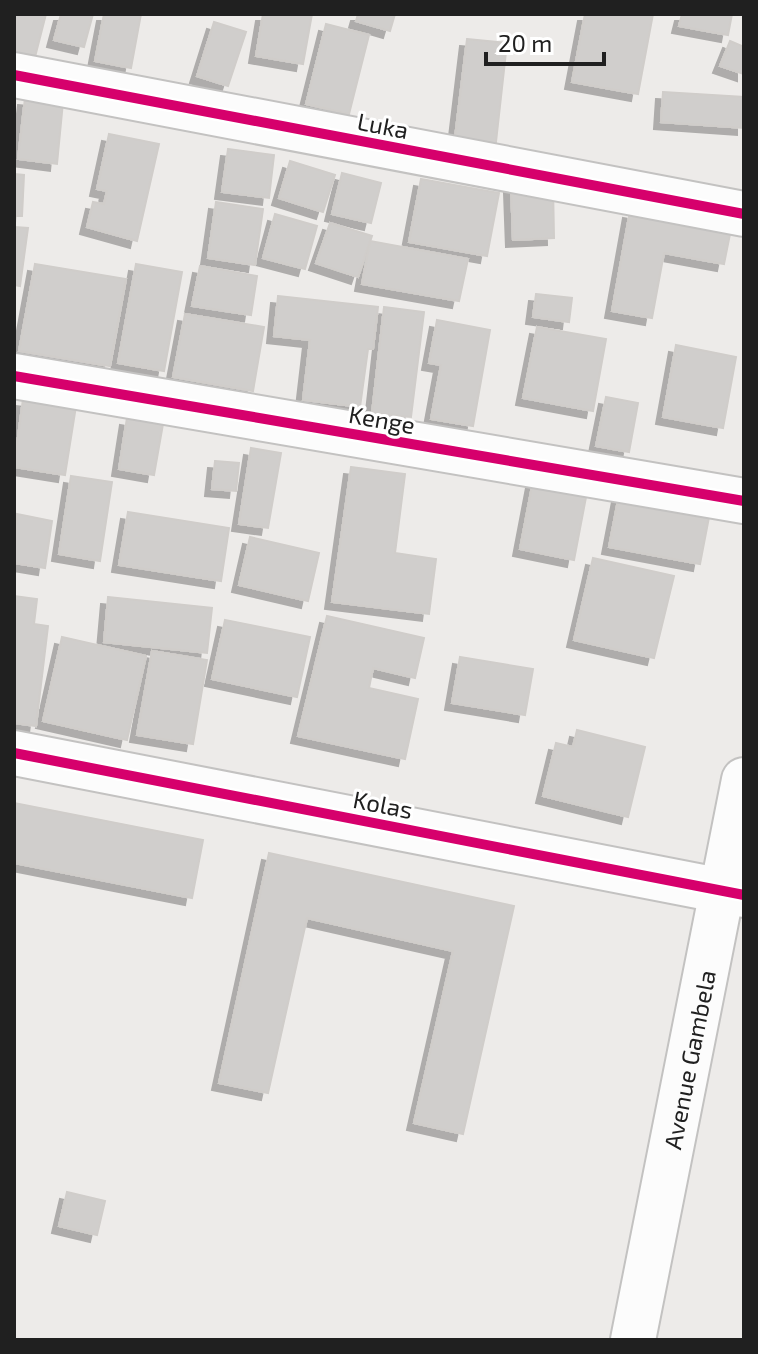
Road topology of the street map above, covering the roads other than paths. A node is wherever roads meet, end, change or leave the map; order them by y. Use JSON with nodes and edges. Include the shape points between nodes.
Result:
{"nodes":[{"id":1,"x":14,"y":75,"type":"edge"},
{"id":2,"x":744,"y":214,"type":"edge"},
{"id":3,"x":14,"y":376,"type":"edge"},
{"id":4,"x":744,"y":501,"type":"edge"},
{"id":5,"x":14,"y":753,"type":"edge"},
{"id":6,"x":744,"y":780,"type":"edge"},
{"id":7,"x":733,"y":893,"type":"edge"},
{"id":8,"x":633,"y":1340,"type":"edge"}],
"edges":[{"from":1,"to":2,"type":"street","name":"Luka"},
{"from":3,"to":4,"type":"street","name":"Kenge"},
{"from":5,"to":7,"type":"street","name":"Kolas"},
{"from":6,"to":7,"type":"street","name":"Avenue Gambela"},
{"from":7,"to":8,"type":"street","name":"Avenue Gambela"}]}
